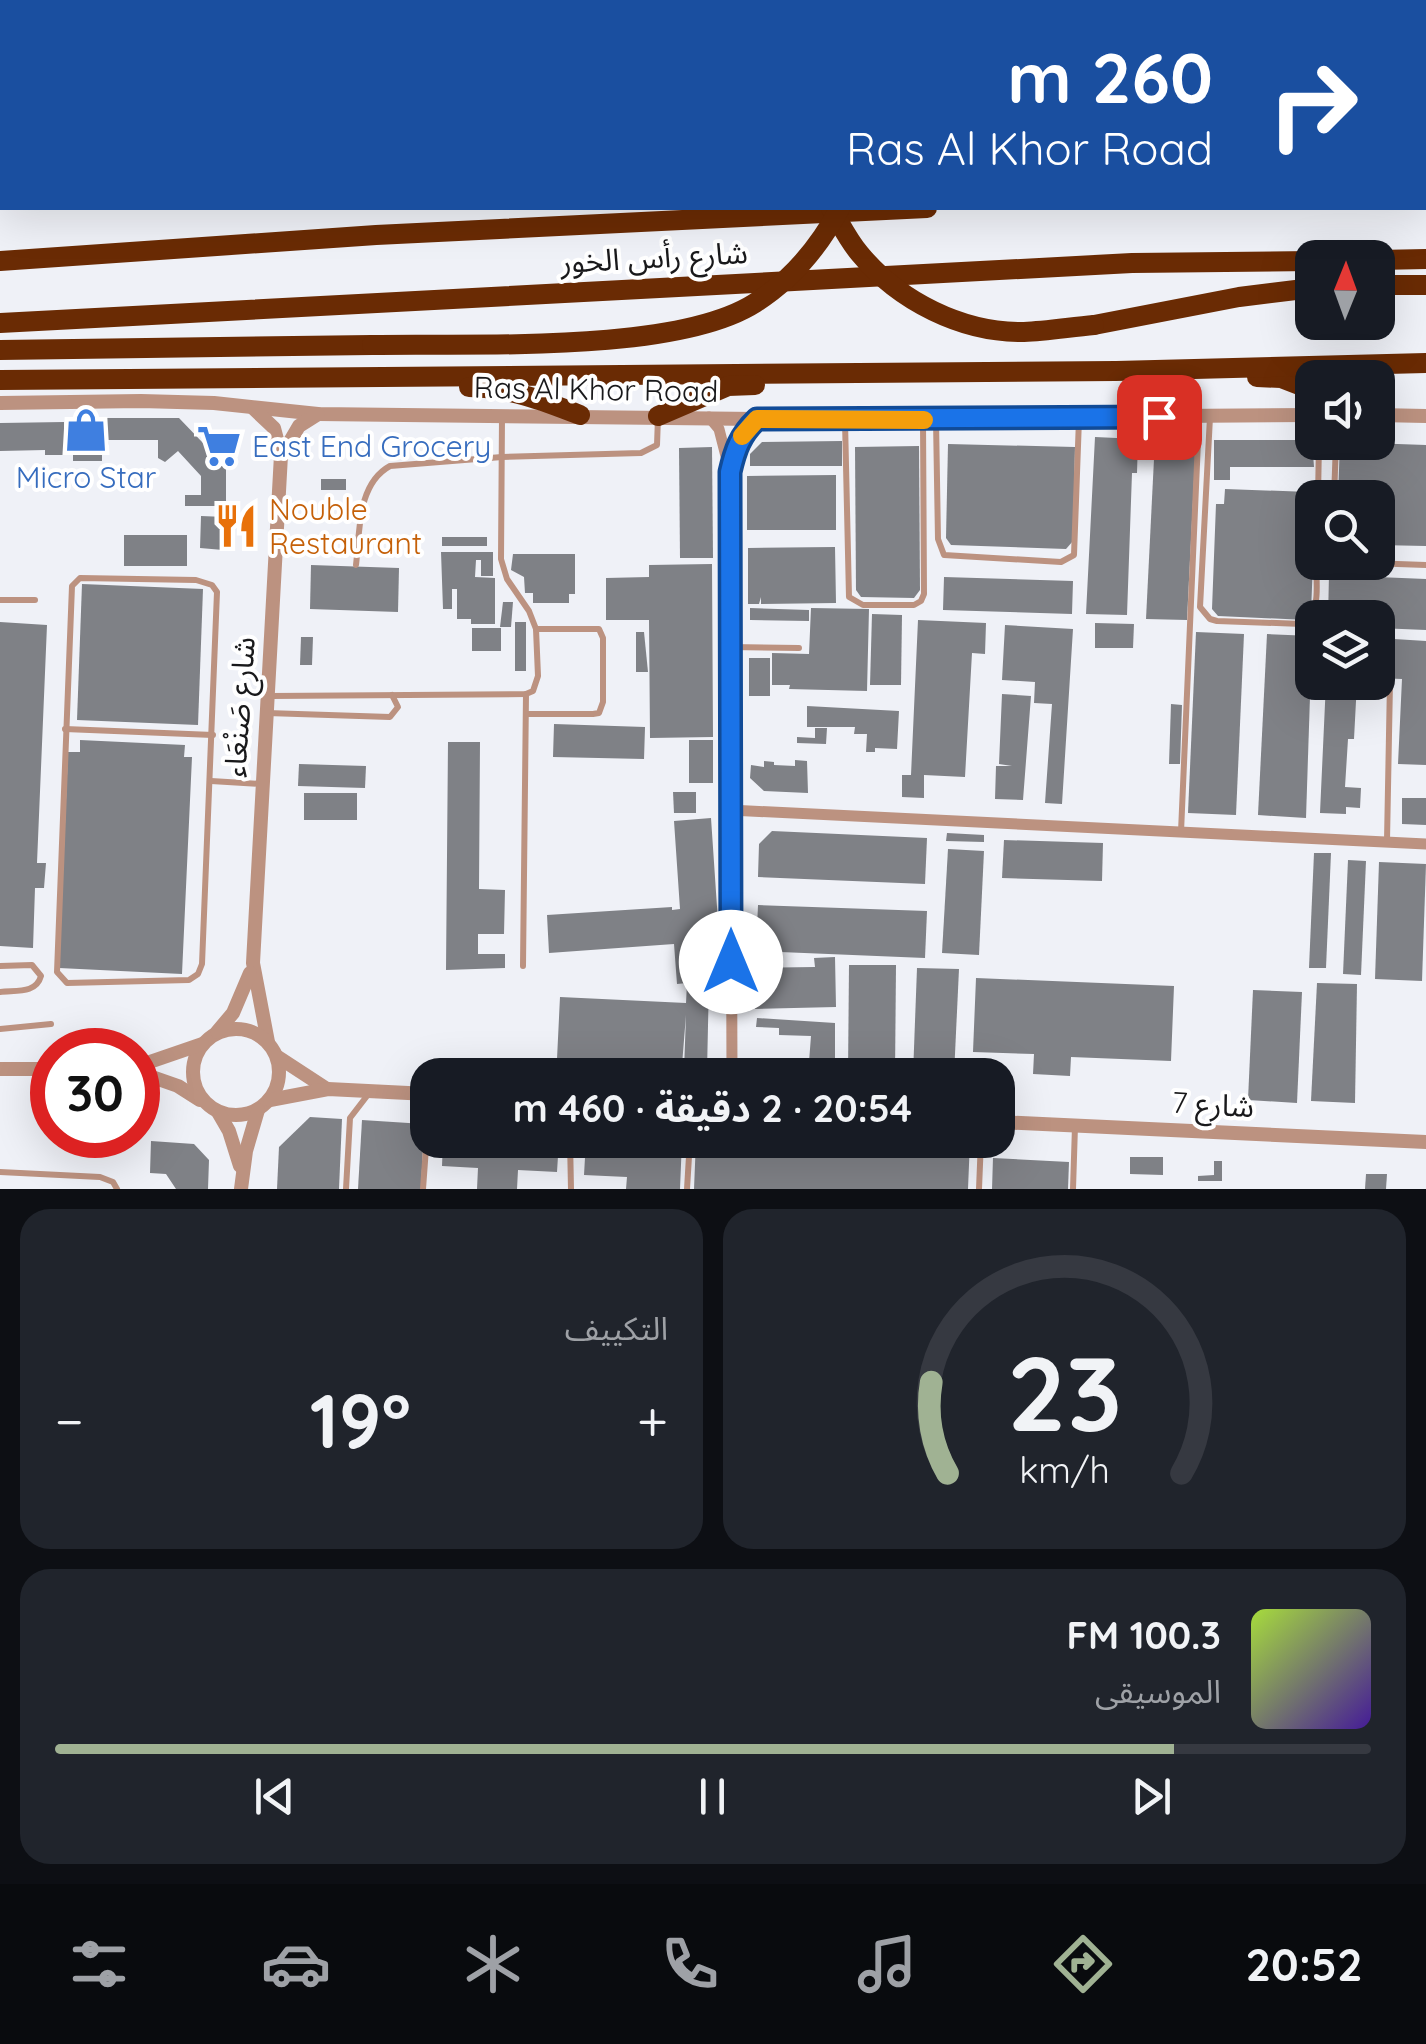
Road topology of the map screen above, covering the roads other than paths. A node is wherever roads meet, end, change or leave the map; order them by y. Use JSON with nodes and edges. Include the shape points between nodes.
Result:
{"nodes":[{"id":1,"x":832,"y":210,"type":"edge"},
{"id":2,"x":839,"y":210,"type":"edge"},
{"id":3,"x":887,"y":210,"type":"edge"},
{"id":4,"x":1395,"y":260,"type":"edge"},
{"id":5,"x":1426,"y":260,"type":"edge"},
{"id":6,"x":0,"y":261,"type":"edge"},
{"id":7,"x":1295,"y":261,"type":"edge"},
{"id":8,"x":1395,"y":285,"type":"edge"},
{"id":9,"x":1426,"y":285,"type":"edge"},
{"id":10,"x":1295,"y":290,"type":"edge"},
{"id":11,"x":0,"y":323,"type":"edge"},
{"id":12,"x":0,"y":350,"type":"edge"},
{"id":13,"x":1426,"y":363,"type":"edge"},
{"id":14,"x":814,"y":371,"type":"junction"},
{"id":15,"x":1116,"y":371,"type":"junction"},
{"id":16,"x":238,"y":378,"type":"junction"},
{"id":17,"x":0,"y":380,"type":"edge"},
{"id":18,"x":1295,"y":383,"type":"edge"},
{"id":19,"x":0,"y":403,"type":"edge"},
{"id":20,"x":253,"y":409,"type":"junction"},
{"id":21,"x":318,"y":414,"type":"junction"},
{"id":22,"x":580,"y":415,"type":"junction"},
{"id":23,"x":1295,"y":415,"type":"edge"},
{"id":24,"x":1395,"y":415,"type":"edge"},
{"id":25,"x":502,"y":416,"type":"junction"},
{"id":26,"x":658,"y":416,"type":"junction"},
{"id":27,"x":1204,"y":416,"type":"junction"},
{"id":28,"x":1426,"y":416,"type":"edge"},
{"id":29,"x":709,"y":417,"type":"junction"},
{"id":30,"x":757,"y":419,"type":"junction"},
{"id":31,"x":1079,"y":419,"type":"junction"},
{"id":32,"x":845,"y":420,"type":"junction"},
{"id":33,"x":930,"y":420,"type":"junction"},
{"id":34,"x":281,"y":455,"type":"junction"},
{"id":35,"x":502,"y":457,"type":"junction"},
{"id":36,"x":730,"y":472,"type":"junction"},
{"id":37,"x":1395,"y":564,"type":"edge"},
{"id":38,"x":356,"y":565,"type":"dead end"},
{"id":39,"x":1426,"y":565,"type":"edge"},
{"id":40,"x":1316,"y":580,"type":"edge"},
{"id":41,"x":0,"y":600,"type":"edge"},
{"id":42,"x":35,"y":600,"type":"dead end"},
{"id":43,"x":535,"y":624,"type":"junction"},
{"id":44,"x":730,"y":646,"type":"junction"},
{"id":45,"x":799,"y":648,"type":"dead end"},
{"id":46,"x":526,"y":694,"type":"junction"},
{"id":47,"x":392,"y":695,"type":"junction"},
{"id":48,"x":267,"y":696,"type":"junction"},
{"id":49,"x":1390,"y":700,"type":"edge"},
{"id":50,"x":266,"y":713,"type":"junction"},
{"id":51,"x":526,"y":714,"type":"junction"},
{"id":52,"x":66,"y":729,"type":"junction"},
{"id":53,"x":212,"y":735,"type":"junction"},
{"id":54,"x":211,"y":781,"type":"junction"},
{"id":55,"x":262,"y":784,"type":"junction"},
{"id":56,"x":730,"y":810,"type":"junction"},
{"id":57,"x":1180,"y":832,"type":"junction"},
{"id":58,"x":1387,"y":842,"type":"junction"},
{"id":59,"x":1426,"y":844,"type":"edge"},
{"id":60,"x":253,"y":963,"type":"junction"},
{"id":61,"x":0,"y":966,"type":"edge"},
{"id":62,"x":523,"y":966,"type":"dead end"},
{"id":63,"x":0,"y":992,"type":"edge"},
{"id":64,"x":52,"y":1024,"type":"dead end"},
{"id":65,"x":0,"y":1029,"type":"edge"},
{"id":66,"x":209,"y":1039,"type":"junction"},
{"id":67,"x":268,"y":1042,"type":"junction"},
{"id":68,"x":278,"y":1057,"type":"junction"},
{"id":69,"x":732,"y":1058,"type":"edge"},
{"id":70,"x":160,"y":1061,"type":"edge"},
{"id":71,"x":0,"y":1069,"type":"edge"},
{"id":72,"x":30,"y":1069,"type":"edge"},
{"id":73,"x":160,"y":1078,"type":"edge"},
{"id":74,"x":328,"y":1089,"type":"junction"},
{"id":75,"x":371,"y":1091,"type":"junction"},
{"id":76,"x":410,"y":1093,"type":"edge"},
{"id":77,"x":204,"y":1102,"type":"junction"},
{"id":78,"x":264,"y":1105,"type":"junction"},
{"id":79,"x":218,"y":1112,"type":"junction"},
{"id":80,"x":1015,"y":1123,"type":"edge"},
{"id":81,"x":1076,"y":1125,"type":"junction"},
{"id":82,"x":1426,"y":1142,"type":"edge"},
{"id":83,"x":425,"y":1158,"type":"edge"},
{"id":84,"x":570,"y":1158,"type":"edge"},
{"id":85,"x":689,"y":1158,"type":"edge"},
{"id":86,"x":980,"y":1158,"type":"edge"},
{"id":87,"x":0,"y":1172,"type":"edge"},
{"id":88,"x":242,"y":1172,"type":"junction"},
{"id":89,"x":117,"y":1189,"type":"edge"},
{"id":90,"x":241,"y":1189,"type":"edge"},
{"id":91,"x":346,"y":1189,"type":"edge"},
{"id":92,"x":423,"y":1189,"type":"edge"},
{"id":93,"x":570,"y":1189,"type":"edge"},
{"id":94,"x":688,"y":1189,"type":"edge"},
{"id":95,"x":979,"y":1189,"type":"edge"},
{"id":96,"x":1073,"y":1189,"type":"edge"}],
"edges":[{"from":1,"to":10,"type":"highway","bridge":true,"via":[[887,282],[922,306],[974,326],[1021,332],[1094,325]]},
{"from":2,"to":12,"type":"highway","bridge":true,"via":[[813,252],[752,305],[671,333],[372,346]]},
{"from":3,"to":6,"type":"highway","name":"شارع رأس الخور"},
{"from":4,"to":5,"type":"highway"},
{"from":7,"to":11,"type":"highway","name":"شارع رأس الخور","via":[[1073,266]]},
{"from":8,"to":9,"type":"highway"},
{"from":13,"to":15,"type":"highway"},
{"from":14,"to":15,"type":"highway"},
{"from":14,"to":16,"type":"highway"},
{"from":14,"to":26,"type":"highway","via":[[779,384],[728,386]]},
{"from":15,"to":18,"type":"highway"},
{"from":16,"to":17,"type":"highway"},
{"from":16,"to":22,"type":"highway","via":[[502,388]]},
{"from":19,"to":20,"type":"street","name":"Ras Al Khor Road","via":[[141,400]]},
{"from":20,"to":21,"type":"street","name":"Ras Al Khor Road"},
{"from":20,"to":34,"type":"street","via":[[274,428]]},
{"from":21,"to":25,"type":"street","name":"Ras Al Khor Road"},
{"from":21,"to":34,"type":"street","via":[[299,426]]},
{"from":22,"to":25,"type":"street","name":"Ras Al Khor Road"},
{"from":22,"to":26,"type":"street","name":"Ras Al Khor Road"},
{"from":23,"to":27,"type":"street","name":"Ras Al Khor Road"},
{"from":24,"to":28,"type":"street"},
{"from":25,"to":35,"type":"lane"},
{"from":26,"to":29,"type":"street","name":"Ras Al Khor Road"},
{"from":26,"to":35,"type":"lane","via":[[657,445],[641,453]]},
{"from":27,"to":31,"type":"street","name":"Ras Al Khor Road"},
{"from":27,"to":40,"type":"lane","via":[[1204,614],[1217,621],[1302,624],[1315,610]]},
{"from":27,"to":57,"type":"lane"},
{"from":29,"to":30,"type":"street","name":"Ras Al Khor Road"},
{"from":29,"to":36,"type":"street"},
{"from":30,"to":32,"type":"street","name":"Ras Al Khor Road"},
{"from":30,"to":36,"type":"street","via":[[736,446]]},
{"from":31,"to":33,"type":"street","name":"Ras Al Khor Road"},
{"from":31,"to":33,"type":"lane","via":[[1074,555],[1066,562],[944,555]]},
{"from":32,"to":33,"type":"street","name":"Ras Al Khor Road"},
{"from":32,"to":33,"type":"lane","via":[[848,592],[863,605],[914,605],[924,594]]},
{"from":34,"to":48,"type":"street","name":"شارع صَنْعَاء"},
{"from":35,"to":38,"type":"lane","via":[[406,464],[377,473],[368,485]]},
{"from":35,"to":43,"type":"lane","via":[[501,559]]},
{"from":36,"to":44,"type":"street"},
{"from":37,"to":39,"type":"lane"},
{"from":41,"to":42,"type":"lane"},
{"from":43,"to":46,"type":"lane","via":[[538,684]]},
{"from":43,"to":51,"type":"lane","via":[[599,629],[603,702],[593,714]]},
{"from":44,"to":45,"type":"lane"},
{"from":44,"to":56,"type":"street"},
{"from":46,"to":47,"type":"lane"},
{"from":46,"to":51,"type":"lane"},
{"from":47,"to":48,"type":"lane"},
{"from":47,"to":50,"type":"lane","via":[[398,708],[390,717]]},
{"from":48,"to":50,"type":"street","name":"شارع صَنْعَاء"},
{"from":49,"to":58,"type":"lane"},
{"from":50,"to":55,"type":"street","name":"شارع صَنْعَاء"},
{"from":51,"to":62,"type":"lane"},
{"from":52,"to":53,"type":"lane"},
{"from":52,"to":53,"type":"lane","via":[[74,580],[196,580],[212,586],[218,601]]},
{"from":52,"to":54,"type":"lane","via":[[56,964],[67,983],[184,981],[198,974]]},
{"from":53,"to":54,"type":"lane"},
{"from":54,"to":55,"type":"lane"},
{"from":55,"to":60,"type":"street","name":"شارع صَنْعَاء"},
{"from":56,"to":57,"type":"street"},
{"from":56,"to":69,"type":"street"},
{"from":57,"to":58,"type":"street"},
{"from":58,"to":59,"type":"street"},
{"from":60,"to":66,"type":"street","name":"شارع صَنْعَاء","via":[[233,1013]]},
{"from":60,"to":67,"type":"street","name":"شارع صَنْعَاء"},
{"from":61,"to":63,"type":"lane","via":[[32,965],[41,976],[31,989]]},
{"from":64,"to":65,"type":"lane"},
{"from":66,"to":67,"type":"street","via":[[242,1029]]},
{"from":66,"to":70,"type":"street"},
{"from":66,"to":77,"type":"street","via":[[192,1073]]},
{"from":67,"to":68,"type":"street"},
{"from":68,"to":74,"type":"street"},
{"from":68,"to":78,"type":"street","via":[[280,1080]]},
{"from":71,"to":72,"type":"street"},
{"from":73,"to":77,"type":"street"},
{"from":74,"to":75,"type":"street"},
{"from":74,"to":78,"type":"street"},
{"from":75,"to":76,"type":"street"},
{"from":75,"to":91,"type":"lane","via":[[350,1118]]},
{"from":77,"to":79,"type":"street"},
{"from":78,"to":79,"type":"street","via":[[231,1116]]},
{"from":78,"to":88,"type":"street"},
{"from":79,"to":88,"type":"street"},
{"from":80,"to":81,"type":"street","name":"شارع 7"},
{"from":81,"to":82,"type":"street","name":"شارع 7"},
{"from":81,"to":96,"type":"lane"},
{"from":83,"to":92,"type":"lane"},
{"from":84,"to":93,"type":"lane"},
{"from":85,"to":94,"type":"lane"},
{"from":86,"to":95,"type":"lane"},
{"from":87,"to":89,"type":"lane","via":[[100,1177]]},
{"from":88,"to":90,"type":"street"}]}
